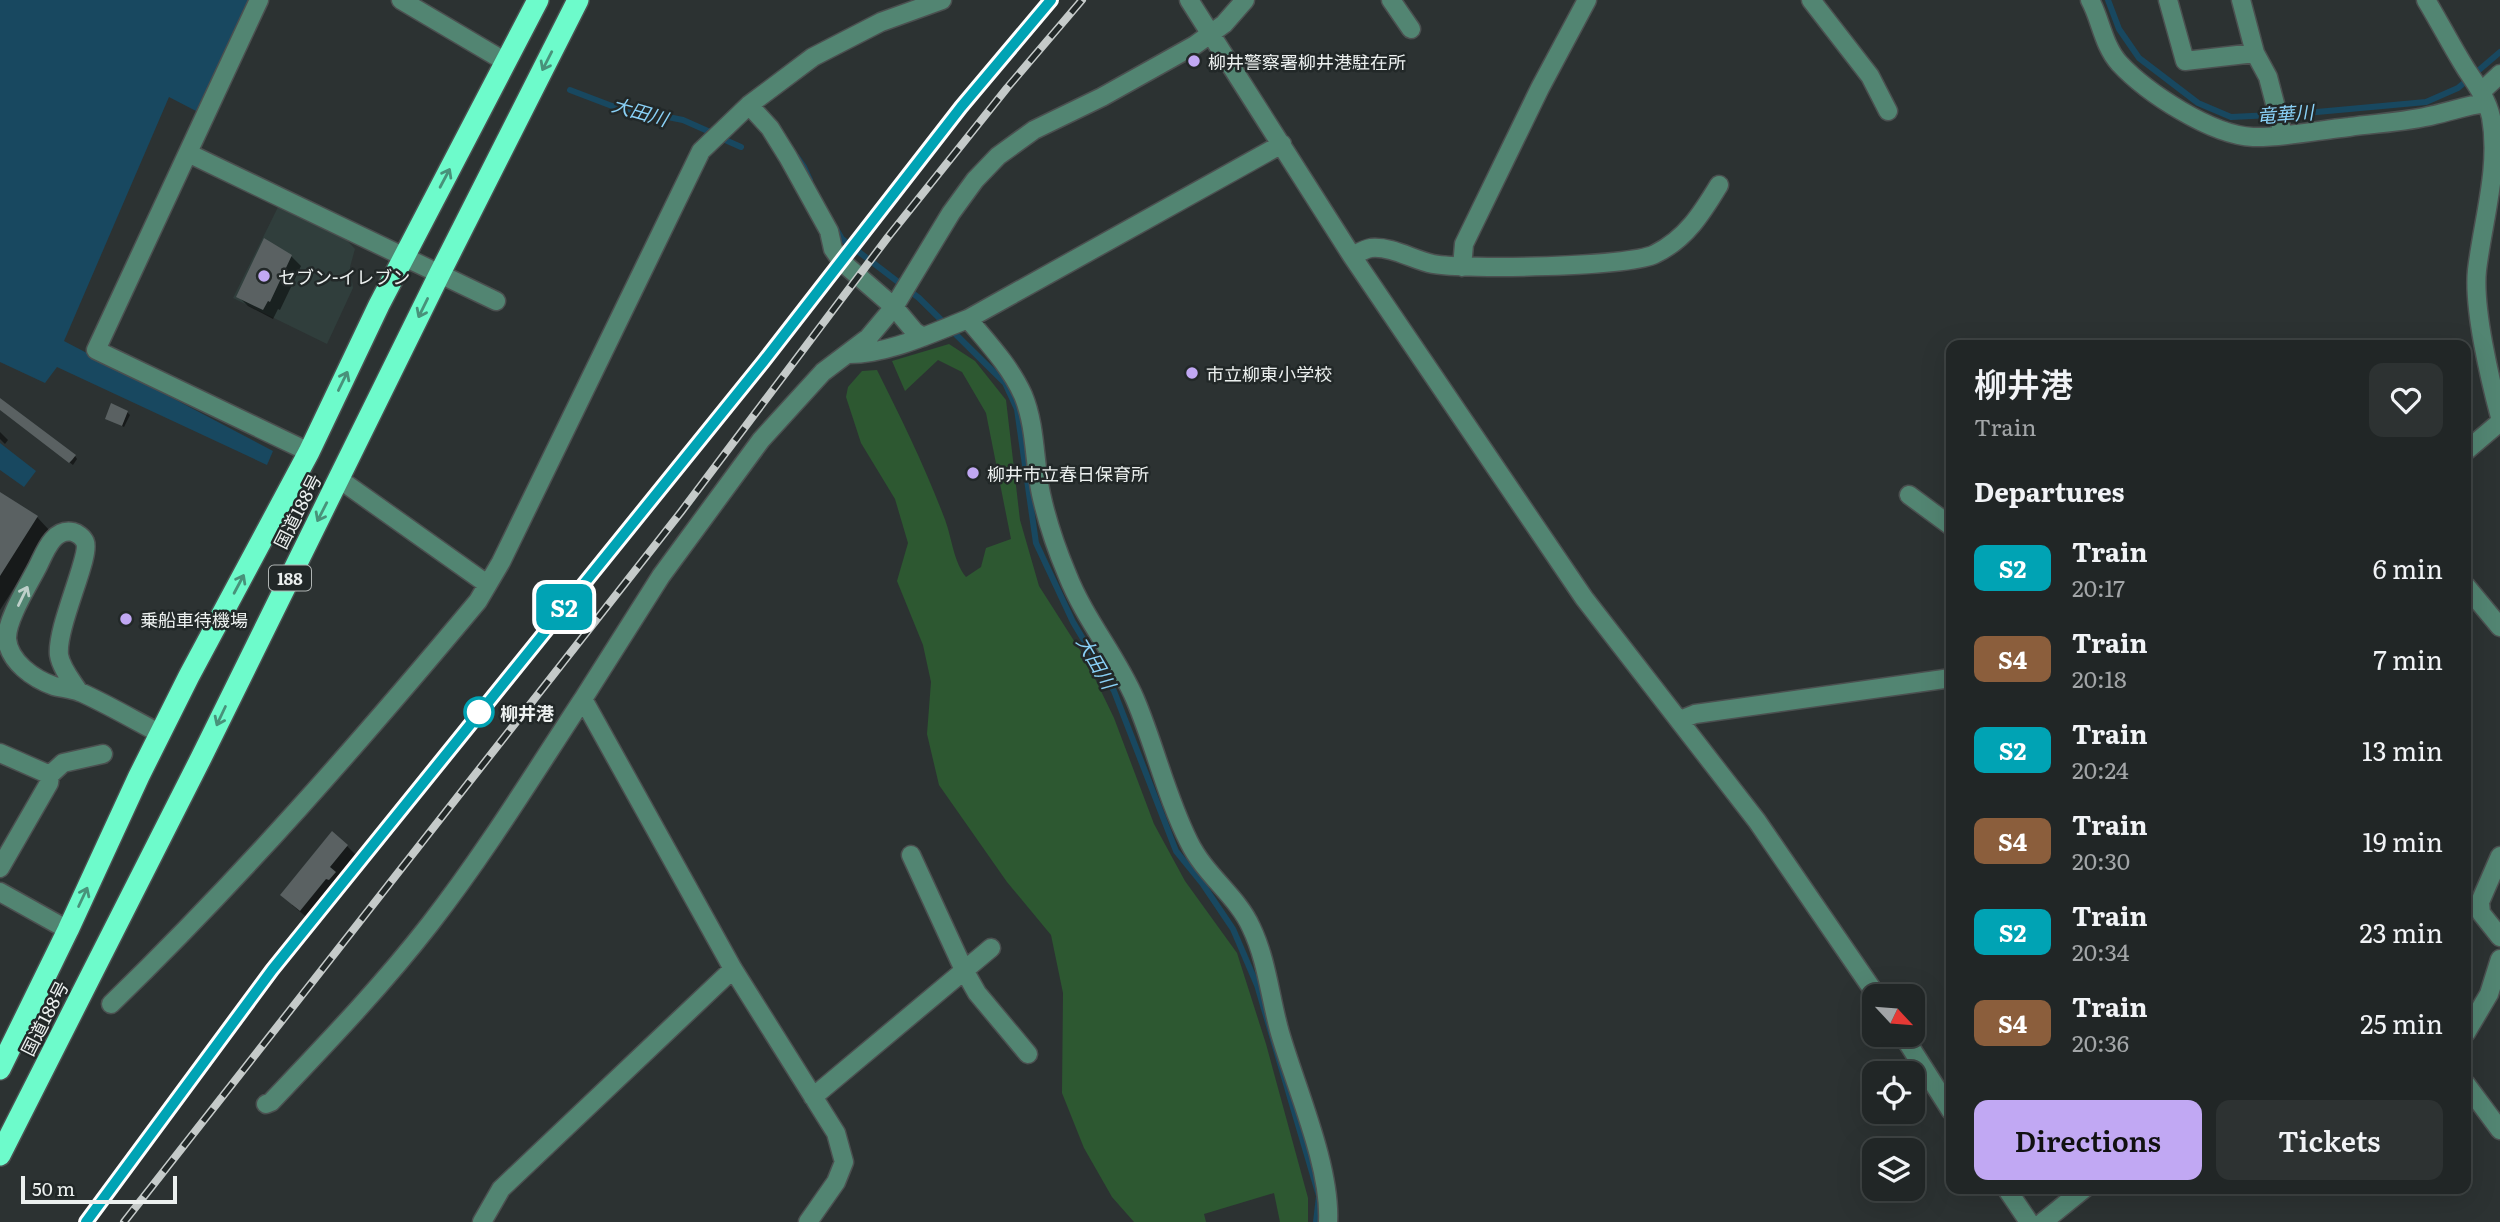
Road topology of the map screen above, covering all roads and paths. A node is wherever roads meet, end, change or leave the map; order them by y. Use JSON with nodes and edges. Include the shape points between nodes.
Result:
{"nodes":[{"id":1,"x":259,"y":0,"type":"edge"},
{"id":2,"x":401,"y":0,"type":"edge"},
{"id":3,"x":538,"y":0,"type":"edge"},
{"id":4,"x":578,"y":0,"type":"edge"},
{"id":5,"x":942,"y":0,"type":"edge"},
{"id":6,"x":1189,"y":0,"type":"edge"},
{"id":7,"x":1245,"y":0,"type":"edge"},
{"id":8,"x":1391,"y":0,"type":"edge"},
{"id":9,"x":1587,"y":0,"type":"edge"},
{"id":10,"x":1811,"y":0,"type":"edge"},
{"id":11,"x":2090,"y":0,"type":"edge"},
{"id":12,"x":2168,"y":0,"type":"edge"},
{"id":13,"x":2241,"y":0,"type":"edge"},
{"id":14,"x":2426,"y":0,"type":"edge"},
{"id":15,"x":1411,"y":29,"type":"dead end"},
{"id":16,"x":1211,"y":33,"type":"junction"},
{"id":17,"x":2255,"y":53,"type":"junction"},
{"id":18,"x":506,"y":62,"type":"junction"},
{"id":19,"x":2500,"y":74,"type":"edge"},
{"id":20,"x":2481,"y":93,"type":"junction"},
{"id":21,"x":749,"y":105,"type":"junction"},
{"id":22,"x":1888,"y":111,"type":"dead end"},
{"id":23,"x":2283,"y":134,"type":"junction"},
{"id":24,"x":1282,"y":144,"type":"junction"},
{"id":25,"x":188,"y":153,"type":"junction"},
{"id":26,"x":1719,"y":185,"type":"dead end"},
{"id":27,"x":405,"y":256,"type":"junction"},
{"id":28,"x":1352,"y":256,"type":"junction"},
{"id":29,"x":1462,"y":267,"type":"junction"},
{"id":30,"x":440,"y":273,"type":"junction"},
{"id":31,"x":496,"y":301,"type":"dead end"},
{"id":32,"x":894,"y":307,"type":"junction"},
{"id":33,"x":955,"y":324,"type":"junction"},
{"id":34,"x":923,"y":337,"type":"junction"},
{"id":35,"x":847,"y":354,"type":"junction"},
{"id":36,"x":2500,"y":420,"type":"edge"},
{"id":37,"x":2471,"y":446,"type":"edge"},
{"id":38,"x":309,"y":452,"type":"junction"},
{"id":39,"x":339,"y":479,"type":"junction"},
{"id":40,"x":1909,"y":495,"type":"dead end"},
{"id":41,"x":1946,"y":522,"type":"edge"},
{"id":42,"x":487,"y":583,"type":"junction"},
{"id":43,"x":2471,"y":592,"type":"edge"},
{"id":44,"x":2500,"y":627,"type":"edge"},
{"id":45,"x":5,"y":651,"type":"edge"},
{"id":46,"x":1946,"y":679,"type":"edge"},
{"id":47,"x":79,"y":692,"type":"junction"},
{"id":48,"x":583,"y":699,"type":"junction"},
{"id":49,"x":1680,"y":720,"type":"junction"},
{"id":50,"x":161,"y":734,"type":"junction"},
{"id":51,"x":0,"y":753,"type":"edge"},
{"id":52,"x":103,"y":754,"type":"dead end"},
{"id":53,"x":50,"y":775,"type":"junction"},
{"id":54,"x":911,"y":855,"type":"dead end"},
{"id":55,"x":2500,"y":856,"type":"edge"},
{"id":56,"x":0,"y":868,"type":"edge"},
{"id":57,"x":0,"y":892,"type":"edge"},
{"id":58,"x":68,"y":930,"type":"junction"},
{"id":59,"x":2500,"y":937,"type":"edge"},
{"id":60,"x":991,"y":948,"type":"dead end"},
{"id":61,"x":2500,"y":959,"type":"edge"},
{"id":62,"x":733,"y":969,"type":"junction"},
{"id":63,"x":964,"y":970,"type":"junction"},
{"id":64,"x":1869,"y":984,"type":"edge"},
{"id":65,"x":111,"y":1003,"type":"dead end"},
{"id":66,"x":2471,"y":1024,"type":"edge"},
{"id":67,"x":1910,"y":1047,"type":"edge"},
{"id":68,"x":1028,"y":1055,"type":"dead end"},
{"id":69,"x":0,"y":1069,"type":"edge"},
{"id":70,"x":2471,"y":1091,"type":"edge"},
{"id":71,"x":813,"y":1097,"type":"junction"},
{"id":72,"x":1946,"y":1103,"type":"edge"},
{"id":73,"x":266,"y":1104,"type":"dead end"},
{"id":74,"x":2500,"y":1130,"type":"edge"},
{"id":75,"x":0,"y":1155,"type":"edge"},
{"id":76,"x":2010,"y":1194,"type":"edge"},
{"id":77,"x":2078,"y":1194,"type":"edge"},
{"id":78,"x":482,"y":1222,"type":"edge"},
{"id":79,"x":808,"y":1222,"type":"edge"},
{"id":80,"x":1328,"y":1222,"type":"edge"},
{"id":81,"x":2029,"y":1222,"type":"edge"},
{"id":82,"x":2043,"y":1222,"type":"edge"}],
"edges":[{"from":1,"to":25,"type":"street"},
{"from":2,"to":18,"type":"street"},
{"from":3,"to":18,"type":"highway","name":"国道188号","number":"188"},
{"from":4,"to":30,"type":"highway","name":"国道188号","number":"188","one_way":true},
{"from":5,"to":21,"type":"street","via":[[881,22],[813,57]]},
{"from":6,"to":16,"type":"street"},
{"from":7,"to":16,"type":"street"},
{"from":8,"to":15,"type":"street"},
{"from":9,"to":29,"type":"street","via":[[1464,244]]},
{"from":10,"to":22,"type":"street","via":[[1870,76]]},
{"from":11,"to":23,"type":"street","via":[[2118,62],[2174,105],[2220,130],[2253,137]]},
{"from":12,"to":17,"type":"street","via":[[2185,61]]},
{"from":13,"to":17,"type":"street"},
{"from":14,"to":20,"type":"street"},
{"from":16,"to":24,"type":"street"},
{"from":16,"to":32,"type":"street","via":[[1102,97],[1034,130],[998,156],[951,213]]},
{"from":17,"to":23,"type":"street","via":[[2268,77]]},
{"from":27,"to":18,"type":"highway","name":"国道188号","number":"188","one_way":true},
{"from":19,"to":20,"type":"street"},
{"from":20,"to":23,"type":"street","via":[[2468,105],[2433,116]]},
{"from":20,"to":36,"type":"street","via":[[2491,116],[2494,141],[2477,292]]},
{"from":21,"to":32,"type":"street","via":[[788,157],[842,262]]},
{"from":21,"to":42,"type":"street","via":[[696,160]]},
{"from":24,"to":28,"type":"street"},
{"from":24,"to":33,"type":"street"},
{"from":25,"to":27,"type":"street"},
{"from":25,"to":38,"type":"street","via":[[96,351]]},
{"from":26,"to":29,"type":"street","via":[[1680,240],[1653,256]]},
{"from":27,"to":30,"type":"street"},
{"from":38,"to":27,"type":"highway","name":"国道188号","number":"188","one_way":true},
{"from":28,"to":29,"type":"street","via":[[1371,248],[1387,249],[1432,264]]},
{"from":28,"to":49,"type":"street","via":[[1584,598]]},
{"from":30,"to":31,"type":"street"},
{"from":30,"to":39,"type":"highway","name":"国道188号","number":"188","one_way":true},
{"from":32,"to":34,"type":"street"},
{"from":32,"to":35,"type":"street","via":[[868,338]]},
{"from":33,"to":34,"type":"street"},
{"from":33,"to":80,"type":"street","via":[[1006,365],[1024,397],[1054,541],[1085,614],[1135,699],[1188,840],[1251,925],[1317,1151]]},
{"from":34,"to":35,"type":"street","via":[[864,355]]},
{"from":35,"to":48,"type":"street","via":[[822,372],[761,440],[661,576]]},
{"from":36,"to":37,"type":"street"},
{"from":50,"to":38,"type":"highway","name":"国道188号","number":"188","one_way":true},
{"from":39,"to":42,"type":"street"},
{"from":39,"to":75,"type":"highway","name":"国道188号","number":"188","one_way":true},
{"from":40,"to":41,"type":"street"},
{"from":42,"to":65,"type":"street","via":[[478,601],[285,824],[191,926]]},
{"from":43,"to":44,"type":"street"},
{"from":45,"to":47,"type":"street","via":[[33,676]]},
{"from":45,"to":47,"type":"street","one_way":true,"via":[[12,620],[48,544],[58,534],[71,531],[79,535],[86,553],[59,644],[60,657]]},
{"from":46,"to":49,"type":"street","via":[[1695,714]]},
{"from":47,"to":50,"type":"street"},
{"from":48,"to":62,"type":"street"},
{"from":48,"to":73,"type":"street","via":[[430,924],[366,1003]]},
{"from":49,"to":64,"type":"street","via":[[1757,821]]},
{"from":58,"to":50,"type":"highway","name":"国道188号","number":"188","one_way":true},
{"from":51,"to":53,"type":"street"},
{"from":52,"to":53,"type":"street","via":[[63,763]]},
{"from":53,"to":56,"type":"street"},
{"from":54,"to":63,"type":"street"},
{"from":55,"to":59,"type":"street","via":[[2480,901],[2481,913]]},
{"from":57,"to":58,"type":"street"},
{"from":58,"to":69,"type":"highway","name":"国道188号","number":"188"},
{"from":60,"to":63,"type":"street"},
{"from":61,"to":66,"type":"street","via":[[2489,994]]},
{"from":62,"to":71,"type":"street"},
{"from":62,"to":78,"type":"street","via":[[501,1189]]},
{"from":63,"to":68,"type":"street"},
{"from":63,"to":71,"type":"street"},
{"from":67,"to":72,"type":"street"},
{"from":70,"to":74,"type":"street"},
{"from":71,"to":79,"type":"street","via":[[835,1133],[844,1162]]},
{"from":76,"to":81,"type":"street"},
{"from":77,"to":82,"type":"street"}]}
